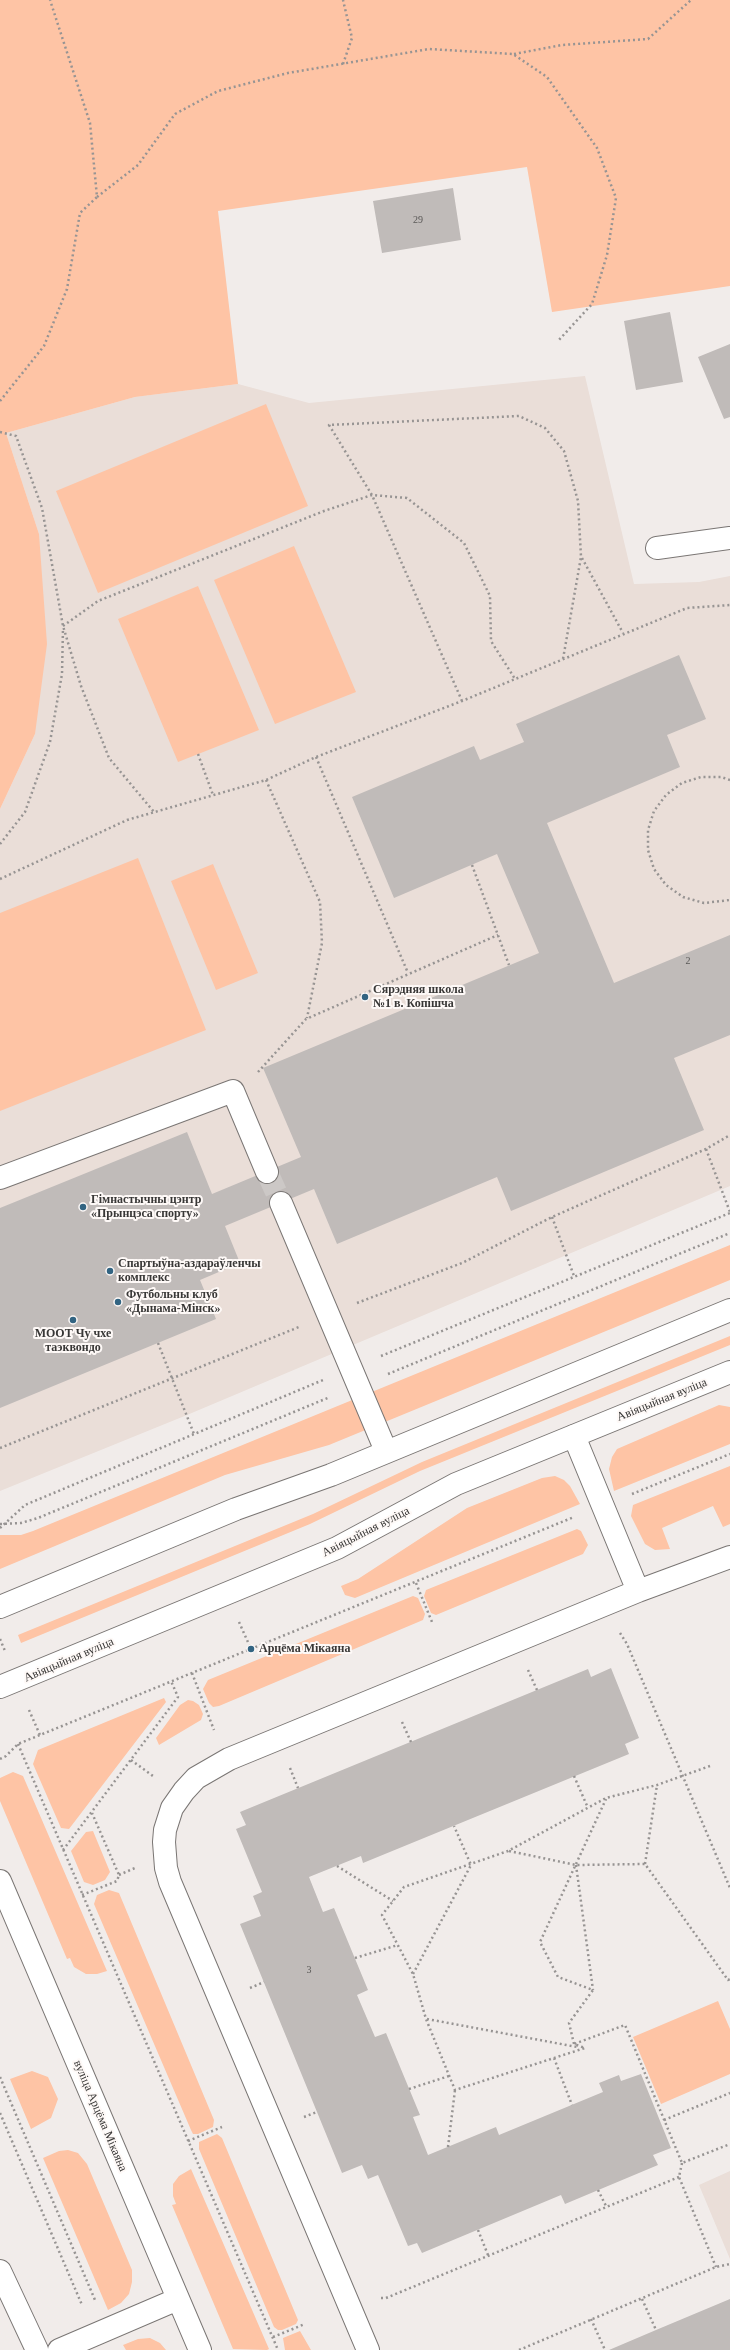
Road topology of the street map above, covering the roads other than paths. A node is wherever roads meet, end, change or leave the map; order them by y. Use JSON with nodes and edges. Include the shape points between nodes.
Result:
{"nodes":[{"id":1,"x":730,"y":538,"type":"edge"},
{"id":2,"x":657,"y":548,"type":"dead end"},
{"id":3,"x":267,"y":1172,"type":"tunnel mouth"},
{"id":4,"x":0,"y":1178,"type":"edge"},
{"id":5,"x":281,"y":1203,"type":"tunnel mouth"},
{"id":6,"x":730,"y":1310,"type":"edge"},
{"id":7,"x":730,"y":1372,"type":"edge"},
{"id":8,"x":574,"y":1436,"type":"junction"},
{"id":9,"x":386,"y":1452,"type":"junction"},
{"id":10,"x":730,"y":1557,"type":"edge"},
{"id":11,"x":638,"y":1591,"type":"junction"},
{"id":12,"x":0,"y":1607,"type":"edge"},
{"id":13,"x":0,"y":1687,"type":"edge"},
{"id":14,"x":0,"y":1882,"type":"edge"},
{"id":15,"x":0,"y":2271,"type":"edge"},
{"id":16,"x":178,"y":2299,"type":"junction"},
{"id":17,"x":37,"y":2350,"type":"edge"},
{"id":18,"x":59,"y":2350,"type":"edge"},
{"id":19,"x":200,"y":2350,"type":"edge"},
{"id":20,"x":368,"y":2350,"type":"edge"}],
"edges":[{"from":1,"to":2,"type":"main road"},
{"from":3,"to":4,"type":"main road","via":[[233,1091]]},
{"from":5,"to":9,"type":"main road"},
{"from":6,"to":9,"type":"main road"},
{"from":7,"to":8,"type":"main road","name":"Авіяцыйная вуліца"},
{"from":8,"to":11,"type":"main road"},
{"from":8,"to":13,"type":"main road","name":"Авіяцыйная вуліца","via":[[456,1484],[337,1548]]},
{"from":9,"to":12,"type":"main road","via":[[332,1475],[236,1509]]},
{"from":10,"to":11,"type":"main road"},
{"from":11,"to":20,"type":"main road","via":[[229,1759],[189,1784],[168,1819],[164,1854],[170,1882]]},
{"from":14,"to":16,"type":"main road","name":"вуліца Арцёма Мікаяна"},
{"from":15,"to":17,"type":"main road"},
{"from":16,"to":18,"type":"main road"},
{"from":16,"to":19,"type":"main road","name":"вуліца Арцёма Мікаяна"}]}
